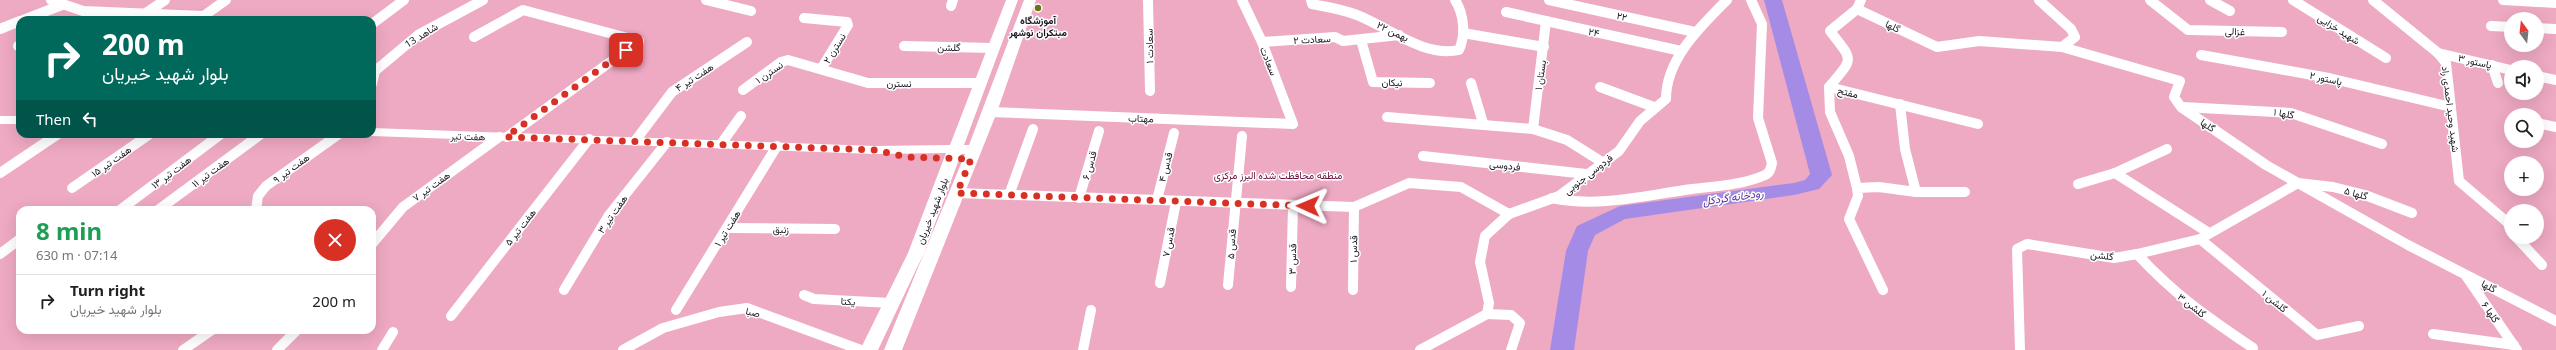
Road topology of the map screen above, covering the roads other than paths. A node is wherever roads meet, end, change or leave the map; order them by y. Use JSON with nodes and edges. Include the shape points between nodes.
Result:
{"nodes":[{"id":1,"x":51,"y":0,"type":"edge"},
{"id":2,"x":165,"y":0,"type":"edge"},
{"id":3,"x":226,"y":0,"type":"edge"},
{"id":4,"x":404,"y":0,"type":"edge"},
{"id":5,"x":483,"y":0,"type":"edge"},
{"id":6,"x":706,"y":0,"type":"edge"},
{"id":7,"x":1012,"y":0,"type":"edge"},
{"id":8,"x":1030,"y":0,"type":"edge"},
{"id":9,"x":1148,"y":0,"type":"edge"},
{"id":10,"x":1242,"y":0,"type":"edge"},
{"id":11,"x":1311,"y":0,"type":"edge"},
{"id":12,"x":1455,"y":0,"type":"edge"},
{"id":13,"x":1550,"y":0,"type":"edge"},
{"id":14,"x":1726,"y":0,"type":"edge"},
{"id":15,"x":1751,"y":0,"type":"edge"},
{"id":16,"x":2039,"y":0,"type":"edge"},
{"id":17,"x":2150,"y":0,"type":"edge"},
{"id":18,"x":2210,"y":0,"type":"edge"},
{"id":19,"x":2293,"y":0,"type":"edge"},
{"id":20,"x":2373,"y":0,"type":"edge"},
{"id":21,"x":2503,"y":0,"type":"edge"},
{"id":22,"x":2556,"y":3,"type":"edge"},
{"id":23,"x":1859,"y":4,"type":"edge"},
{"id":24,"x":62,"y":5,"type":"junction"},
{"id":25,"x":751,"y":11,"type":"dead end"},
{"id":26,"x":1506,"y":12,"type":"dead end"},
{"id":27,"x":2230,"y":12,"type":"dead end"},
{"id":28,"x":146,"y":14,"type":"junction"},
{"id":29,"x":33,"y":16,"type":"edge"},
{"id":30,"x":174,"y":16,"type":"edge"},
{"id":31,"x":204,"y":16,"type":"edge"},
{"id":32,"x":804,"y":18,"type":"dead end"},
{"id":33,"x":376,"y":21,"type":"edge"},
{"id":34,"x":1546,"y":21,"type":"junction"},
{"id":35,"x":16,"y":23,"type":"edge"},
{"id":36,"x":2491,"y":26,"type":"dead end"},
{"id":37,"x":2504,"y":26,"type":"edge"},
{"id":38,"x":2544,"y":28,"type":"edge"},
{"id":39,"x":0,"y":29,"type":"edge"},
{"id":40,"x":2556,"y":29,"type":"edge"},
{"id":41,"x":1463,"y":32,"type":"junction"},
{"id":42,"x":1695,"y":32,"type":"junction"},
{"id":43,"x":2282,"y":32,"type":"dead end"},
{"id":44,"x":1399,"y":36,"type":"junction"},
{"id":45,"x":474,"y":37,"type":"dead end"},
{"id":46,"x":1361,"y":40,"type":"junction"},
{"id":47,"x":748,"y":42,"type":"dead end"},
{"id":48,"x":1262,"y":42,"type":"junction"},
{"id":49,"x":904,"y":46,"type":"dead end"},
{"id":50,"x":1544,"y":47,"type":"junction"},
{"id":51,"x":2062,"y":47,"type":"junction"},
{"id":52,"x":994,"y":48,"type":"junction"},
{"id":53,"x":1681,"y":51,"type":"junction"},
{"id":54,"x":2438,"y":53,"type":"junction"},
{"id":55,"x":2201,"y":55,"type":"dead end"},
{"id":56,"x":2386,"y":58,"type":"dead end"},
{"id":57,"x":2492,"y":65,"type":"junction"},
{"id":58,"x":2504,"y":68,"type":"edge"},
{"id":59,"x":376,"y":69,"type":"edge"},
{"id":60,"x":820,"y":69,"type":"junction"},
{"id":61,"x":2544,"y":77,"type":"edge"},
{"id":62,"x":2556,"y":80,"type":"edge"},
{"id":63,"x":980,"y":83,"type":"junction"},
{"id":64,"x":1430,"y":83,"type":"dead end"},
{"id":65,"x":1471,"y":83,"type":"dead end"},
{"id":66,"x":2498,"y":83,"type":"dead end"},
{"id":67,"x":1600,"y":87,"type":"dead end"},
{"id":68,"x":1829,"y":87,"type":"junction"},
{"id":69,"x":742,"y":90,"type":"dead end"},
{"id":70,"x":1150,"y":91,"type":"dead end"},
{"id":71,"x":1900,"y":104,"type":"junction"},
{"id":72,"x":1654,"y":107,"type":"junction"},
{"id":73,"x":2181,"y":107,"type":"junction"},
{"id":74,"x":2451,"y":107,"type":"junction"},
{"id":75,"x":990,"y":112,"type":"junction"},
{"id":76,"x":741,"y":116,"type":"dead end"},
{"id":77,"x":1387,"y":117,"type":"dead end"},
{"id":78,"x":0,"y":120,"type":"edge"},
{"id":79,"x":16,"y":120,"type":"edge"},
{"id":80,"x":1483,"y":123,"type":"junction"},
{"id":81,"x":1293,"y":124,"type":"joint"},
{"id":82,"x":1978,"y":124,"type":"dead end"},
{"id":83,"x":2544,"y":124,"type":"edge"},
{"id":84,"x":2556,"y":127,"type":"edge"},
{"id":85,"x":1033,"y":129,"type":"dead end"},
{"id":86,"x":1532,"y":129,"type":"junction"},
{"id":87,"x":1099,"y":131,"type":"dead end"},
{"id":88,"x":376,"y":132,"type":"edge"},
{"id":89,"x":1174,"y":133,"type":"dead end"},
{"id":90,"x":1242,"y":136,"type":"dead end"},
{"id":91,"x":503,"y":137,"type":"junction"},
{"id":92,"x":52,"y":138,"type":"edge"},
{"id":93,"x":144,"y":138,"type":"edge"},
{"id":94,"x":216,"y":138,"type":"edge"},
{"id":95,"x":256,"y":138,"type":"edge"},
{"id":96,"x":333,"y":138,"type":"edge"},
{"id":97,"x":589,"y":139,"type":"junction"},
{"id":98,"x":635,"y":140,"type":"junction"},
{"id":99,"x":667,"y":142,"type":"junction"},
{"id":100,"x":721,"y":144,"type":"junction"},
{"id":101,"x":2382,"y":144,"type":"dead end"},
{"id":102,"x":777,"y":146,"type":"junction"},
{"id":103,"x":2167,"y":149,"type":"dead end"},
{"id":104,"x":953,"y":154,"type":"junction"},
{"id":105,"x":973,"y":154,"type":"junction"},
{"id":106,"x":1423,"y":156,"type":"dead end"},
{"id":107,"x":1602,"y":162,"type":"junction"},
{"id":108,"x":2115,"y":173,"type":"junction"},
{"id":109,"x":0,"y":174,"type":"edge"},
{"id":110,"x":1586,"y":174,"type":"junction"},
{"id":111,"x":2298,"y":183,"type":"junction"},
{"id":112,"x":2078,"y":184,"type":"dead end"},
{"id":113,"x":72,"y":188,"type":"dead end"},
{"id":114,"x":1857,"y":188,"type":"junction"},
{"id":115,"x":1916,"y":192,"type":"junction"},
{"id":116,"x":1965,"y":192,"type":"dead end"},
{"id":117,"x":957,"y":193,"type":"junction"},
{"id":118,"x":1009,"y":196,"type":"junction"},
{"id":119,"x":1079,"y":198,"type":"junction"},
{"id":120,"x":1552,"y":198,"type":"junction"},
{"id":121,"x":1156,"y":200,"type":"junction"},
{"id":122,"x":1176,"y":202,"type":"junction"},
{"id":123,"x":1234,"y":204,"type":"junction"},
{"id":124,"x":125,"y":206,"type":"edge"},
{"id":125,"x":163,"y":206,"type":"edge"},
{"id":126,"x":257,"y":206,"type":"edge"},
{"id":127,"x":1293,"y":206,"type":"junction"},
{"id":128,"x":1354,"y":208,"type":"junction"},
{"id":129,"x":2412,"y":213,"type":"dead end"},
{"id":130,"x":1509,"y":214,"type":"junction"},
{"id":131,"x":2504,"y":219,"type":"edge"},
{"id":132,"x":727,"y":228,"type":"junction"},
{"id":133,"x":835,"y":229,"type":"dead end"},
{"id":134,"x":2210,"y":233,"type":"junction"},
{"id":135,"x":376,"y":239,"type":"edge"},
{"id":136,"x":2200,"y":239,"type":"junction"},
{"id":137,"x":16,"y":242,"type":"edge"},
{"id":138,"x":2520,"y":244,"type":"edge"},
{"id":139,"x":0,"y":254,"type":"edge"},
{"id":140,"x":2137,"y":254,"type":"junction"},
{"id":141,"x":2542,"y":265,"type":"dead end"},
{"id":142,"x":2465,"y":274,"type":"junction"},
{"id":143,"x":1160,"y":283,"type":"dead end"},
{"id":144,"x":1228,"y":285,"type":"dead end"},
{"id":145,"x":1291,"y":287,"type":"dead end"},
{"id":146,"x":564,"y":290,"type":"dead end"},
{"id":147,"x":1353,"y":290,"type":"dead end"},
{"id":148,"x":1883,"y":290,"type":"dead end"},
{"id":149,"x":804,"y":295,"type":"dead end"},
{"id":150,"x":892,"y":303,"type":"junction"},
{"id":151,"x":676,"y":310,"type":"dead end"},
{"id":152,"x":1091,"y":310,"type":"dead end"},
{"id":153,"x":1487,"y":314,"type":"junction"},
{"id":154,"x":451,"y":316,"type":"dead end"},
{"id":155,"x":2556,"y":321,"type":"edge"},
{"id":156,"x":2359,"y":326,"type":"dead end"},
{"id":157,"x":393,"y":332,"type":"dead end"},
{"id":158,"x":206,"y":334,"type":"edge"},
{"id":159,"x":293,"y":334,"type":"edge"},
{"id":160,"x":2433,"y":334,"type":"dead end"},
{"id":161,"x":2253,"y":348,"type":"dead end"},
{"id":162,"x":2515,"y":348,"type":"edge"},
{"id":163,"x":183,"y":350,"type":"edge"},
{"id":164,"x":277,"y":350,"type":"edge"},
{"id":165,"x":382,"y":350,"type":"edge"},
{"id":166,"x":623,"y":350,"type":"edge"},
{"id":167,"x":861,"y":350,"type":"edge"},
{"id":168,"x":869,"y":350,"type":"edge"},
{"id":169,"x":893,"y":350,"type":"edge"},
{"id":170,"x":1083,"y":350,"type":"edge"},
{"id":171,"x":1420,"y":350,"type":"edge"},
{"id":172,"x":1511,"y":350,"type":"edge"},
{"id":173,"x":2020,"y":350,"type":"edge"}],
"edges":[{"from":1,"to":24,"type":"street"},
{"from":2,"to":28,"type":"street"},
{"from":3,"to":31,"type":"street"},
{"from":4,"to":33,"type":"street"},
{"from":5,"to":59,"type":"street","name":"شاهد 13","via":[[418,35]]},
{"from":6,"to":25,"type":"street"},
{"from":7,"to":52,"type":"main road","name":"بلوار شهید خیریان"},
{"from":8,"to":75,"type":"main road","name":"بلوار شهید خیریان"},
{"from":9,"to":70,"type":"street","name":"سعادت ۱"},
{"from":10,"to":48,"type":"street","name":"سعادت"},
{"from":11,"to":44,"type":"street","name":"۲۲ بهمن","via":[[1312,4],[1361,16]]},
{"from":12,"to":41,"type":"street","name":"۲۲ بهمن","via":[[1460,8]]},
{"from":13,"to":42,"type":"street","name":"۲۲"},
{"from":14,"to":42,"type":"street","name":"فردوسی جنوبی"},
{"from":15,"to":120,"type":"street","via":[[1762,24],[1758,118],[1772,163],[1766,175],[1737,183],[1596,202],[1571,202]]},
{"from":16,"to":51,"type":"street","via":[[2071,29],[2075,37]]},
{"from":17,"to":43,"type":"street","name":"غزالی","via":[[2188,30]]},
{"from":18,"to":27,"type":"street"},
{"from":19,"to":56,"type":"street","name":"شهید خزایی"},
{"from":20,"to":54,"type":"street","name":"شهید وحید احمدی راد"},
{"from":21,"to":22,"type":"street"},
{"from":23,"to":51,"type":"street","name":"گلها","via":[[1936,47],[1979,41]]},
{"from":23,"to":68,"type":"street","name":"مفتح","via":[[1830,31],[1849,55],[1849,63]]},
{"from":24,"to":28,"type":"street","via":[[84,11]]},
{"from":24,"to":29,"type":"street"},
{"from":26,"to":34,"type":"street","name":"۲۴"},
{"from":28,"to":30,"type":"street"},
{"from":32,"to":60,"type":"street","name":"نسترن ۲","via":[[848,24]]},
{"from":34,"to":50,"type":"street","name":"بستان ۱"},
{"from":34,"to":53,"type":"street","name":"۲۴"},
{"from":35,"to":39,"type":"street"},
{"from":36,"to":37,"type":"street"},
{"from":38,"to":40,"type":"street"},
{"from":41,"to":44,"type":"street","name":"۲۲ بهمن","via":[[1459,50],[1449,53]]},
{"from":41,"to":50,"type":"street"},
{"from":42,"to":53,"type":"street","name":"فردوسی جنوبی"},
{"from":44,"to":46,"type":"street","name":"سعادت ۲"},
{"from":45,"to":91,"type":"street","name":"هفت تیر ۷","via":[[523,10],[638,41]]},
{"from":46,"to":48,"type":"street","name":"سعادت ۲","via":[[1343,41],[1335,37]]},
{"from":46,"to":64,"type":"street","name":"نیکان","via":[[1373,82]]},
{"from":47,"to":98,"type":"street","name":"هفت تیر ۴","via":[[672,92]]},
{"from":48,"to":81,"type":"street","name":"سعادت"},
{"from":49,"to":52,"type":"street","name":"گلشن"},
{"from":50,"to":86,"type":"street","name":"بستان ۱"},
{"from":51,"to":73,"type":"street","name":"گلها","via":[[2180,81],[2174,97]]},
{"from":52,"to":63,"type":"main road","name":"بلوار شهید خیریان"},
{"from":53,"to":72,"type":"street","name":"فردوسی جنوبی","via":[[1666,92],[1666,99]]},
{"from":54,"to":57,"type":"street","name":"پاستور ۳"},
{"from":54,"to":74,"type":"street","name":"شهید وحید احمدی راد","via":[[2446,63]]},
{"from":55,"to":74,"type":"street","name":"پاستور ۲","via":[[2329,78]]},
{"from":57,"to":58,"type":"street","name":"پاستور ۳"},
{"from":57,"to":66,"type":"street"},
{"from":60,"to":63,"type":"street","name":"نسترن","via":[[868,83]]},
{"from":60,"to":69,"type":"street","name":"نسترن ۱","via":[[788,60],[781,62]]},
{"from":61,"to":62,"type":"street"},
{"from":63,"to":104,"type":"main road","name":"بلوار شهید خیریان"},
{"from":65,"to":80,"type":"street"},
{"from":67,"to":72,"type":"street"},
{"from":68,"to":71,"type":"street","name":"مفتح"},
{"from":68,"to":114,"type":"street","via":[[1830,112],[1848,156]]},
{"from":71,"to":82,"type":"street","name":"مفتح"},
{"from":71,"to":115,"type":"street","via":[[1901,136]]},
{"from":72,"to":107,"type":"street","name":"فردوسی جنوبی","via":[[1640,121],[1619,150]]},
{"from":73,"to":101,"type":"street","name":"گلها ۱","via":[[2291,114]]},
{"from":73,"to":111,"type":"street","name":"گلها","via":[[2266,165]]},
{"from":74,"to":131,"type":"street","name":"شهید وحید احمدی راد","via":[[2459,181]]},
{"from":75,"to":81,"type":"street","name":"مهتاب"},
{"from":75,"to":105,"type":"main road","name":"بلوار شهید خیریان"},
{"from":76,"to":100,"type":"street"},
{"from":77,"to":80,"type":"street"},
{"from":78,"to":79,"type":"main road"},
{"from":80,"to":86,"type":"street"},
{"from":83,"to":84,"type":"street"},
{"from":85,"to":118,"type":"street"},
{"from":86,"to":107,"type":"street","via":[[1567,140]]},
{"from":87,"to":119,"type":"street","name":"قدس ۶"},
{"from":88,"to":91,"type":"main road","name":"هفت تیر"},
{"from":89,"to":121,"type":"street","name":"قدس ۴"},
{"from":90,"to":123,"type":"street","name":"قدس ۵"},
{"from":91,"to":97,"type":"main road","name":"هفت تیر"},
{"from":91,"to":135,"type":"street","name":"هفت تیر ۷","via":[[403,206]]},
{"from":92,"to":109,"type":"street"},
{"from":93,"to":113,"type":"street","name":"هفت تیر ۱۵"},
{"from":94,"to":124,"type":"street","name":"هفت تیر ۱۳"},
{"from":95,"to":125,"type":"street","name":"هفت تیر ۱۱"},
{"from":96,"to":126,"type":"street","name":"هفت تیر ۹","via":[[266,186],[258,196]]},
{"from":97,"to":98,"type":"main road","name":"هفت تیر"},
{"from":97,"to":154,"type":"street","name":"هفت تیر ۵"},
{"from":98,"to":99,"type":"main road","name":"هفت تیر"},
{"from":99,"to":100,"type":"main road","name":"هفت تیر"},
{"from":99,"to":146,"type":"street","name":"هفت تیر ۳","via":[[609,215]]},
{"from":100,"to":102,"type":"main road","name":"هفت تیر"},
{"from":102,"to":104,"type":"main road","name":"هفت تیر","via":[[875,150],[906,157]]},
{"from":102,"to":132,"type":"street","name":"هفت تیر ۱"},
{"from":103,"to":108,"type":"street"},
{"from":104,"to":105,"type":"main road","name":"هفت تیر"},
{"from":104,"to":150,"type":"main road","name":"بلوار شهید خیریان","via":[[916,253]]},
{"from":105,"to":117,"type":"main road","name":"بلوار شهید خیریان"},
{"from":106,"to":110,"type":"street","name":"فردوسی"},
{"from":107,"to":110,"type":"street","name":"فردوسی جنوبی"},
{"from":108,"to":112,"type":"street"},
{"from":108,"to":134,"type":"street"},
{"from":110,"to":120,"type":"street","name":"فردوسی جنوبی","via":[[1559,196]]},
{"from":111,"to":129,"type":"street","name":"گلها ۵","via":[[2333,187],[2365,195]]},
{"from":111,"to":134,"type":"street","name":"گلشن"},
{"from":111,"to":142,"type":"street","name":"گلها"},
{"from":114,"to":115,"type":"street","via":[[1880,187]]},
{"from":114,"to":148,"type":"street","via":[[1858,196],[1849,219]]},
{"from":115,"to":116,"type":"street"},
{"from":117,"to":118,"type":"street"},
{"from":117,"to":169,"type":"main road","name":"بلوار شهید خیریان","via":[[934,255]]},
{"from":118,"to":119,"type":"street"},
{"from":119,"to":121,"type":"street"},
{"from":120,"to":130,"type":"street","name":"فردوسی جنوبی"},
{"from":121,"to":122,"type":"street"},
{"from":122,"to":123,"type":"street"},
{"from":122,"to":143,"type":"street","name":"قدس ۷"},
{"from":123,"to":127,"type":"street"},
{"from":123,"to":144,"type":"street","name":"قدس ۵"},
{"from":127,"to":128,"type":"street"},
{"from":127,"to":145,"type":"street","name":"قدس ۳"},
{"from":128,"to":130,"type":"street","via":[[1409,183],[1461,187]]},
{"from":128,"to":147,"type":"street","name":"قدس ۱"},
{"from":130,"to":153,"type":"street","name":"فردوسی جنوبی","via":[[1485,236],[1480,262],[1489,303]]},
{"from":132,"to":133,"type":"street","name":"زنبق"},
{"from":132,"to":151,"type":"street","name":"هفت تیر ۱"},
{"from":134,"to":136,"type":"street","name":"گلشن"},
{"from":136,"to":140,"type":"street","name":"گلشن"},
{"from":136,"to":156,"type":"street","name":"گلشن ۱","via":[[2317,335]]},
{"from":137,"to":139,"type":"street"},
{"from":138,"to":141,"type":"street"},
{"from":140,"to":161,"type":"street","name":"گلشن ۳","via":[[2167,286],[2197,311]]},
{"from":140,"to":173,"type":"street","name":"گلشن","via":[[2114,258],[2027,244],[2017,249]]},
{"from":142,"to":155,"type":"street","name":"گلها"},
{"from":142,"to":162,"type":"street","name":"گلها ۶"},
{"from":149,"to":150,"type":"street","name":"یکتا","via":[[814,299]]},
{"from":150,"to":168,"type":"main road","name":"بلوار شهید خیریان"},
{"from":152,"to":170,"type":"street"},
{"from":153,"to":171,"type":"street"},
{"from":153,"to":172,"type":"street","via":[[1511,315],[1520,323]]},
{"from":157,"to":165,"type":"street"},
{"from":158,"to":163,"type":"street"},
{"from":159,"to":164,"type":"street"},
{"from":160,"to":162,"type":"street"},
{"from":166,"to":167,"type":"street","name":"صبا","via":[[663,328],[719,312],[747,308]]}]}
